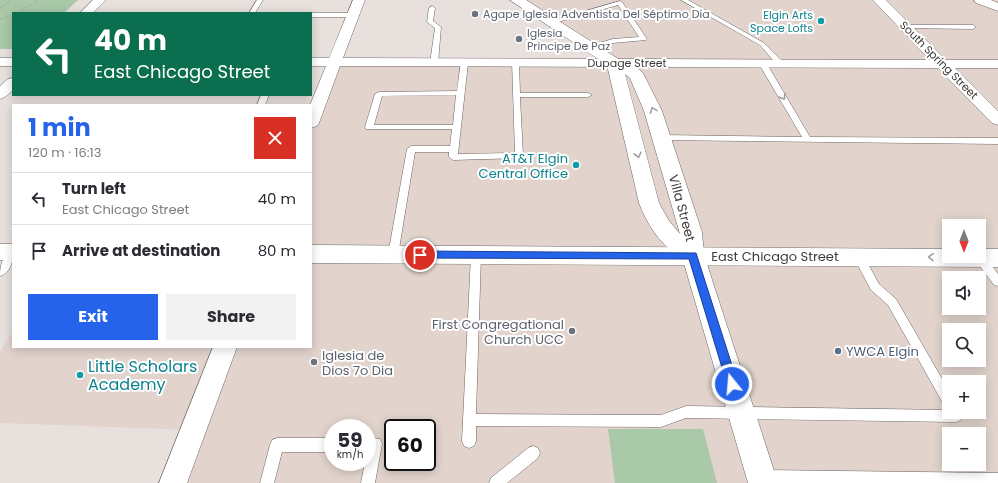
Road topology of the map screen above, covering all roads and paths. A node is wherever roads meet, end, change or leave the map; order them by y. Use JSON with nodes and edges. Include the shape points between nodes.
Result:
{"nodes":[{"id":1,"x":9,"y":0,"type":"edge"},
{"id":2,"x":38,"y":0,"type":"edge"},
{"id":3,"x":100,"y":0,"type":"edge"},
{"id":4,"x":260,"y":0,"type":"edge"},
{"id":5,"x":359,"y":0,"type":"edge"},
{"id":6,"x":517,"y":0,"type":"edge"},
{"id":7,"x":684,"y":0,"type":"edge"},
{"id":8,"x":879,"y":0,"type":"edge"},
{"id":9,"x":980,"y":0,"type":"edge"},
{"id":10,"x":998,"y":7,"type":"edge"},
{"id":11,"x":0,"y":8,"type":"edge"},
{"id":12,"x":432,"y":8,"type":"dead end"},
{"id":13,"x":20,"y":12,"type":"edge"},
{"id":14,"x":87,"y":12,"type":"edge"},
{"id":15,"x":253,"y":12,"type":"edge"},
{"id":16,"x":12,"y":15,"type":"edge"},
{"id":17,"x":312,"y":15,"type":"edge"},
{"id":18,"x":353,"y":15,"type":"junction"},
{"id":19,"x":0,"y":19,"type":"edge"},
{"id":20,"x":551,"y":22,"type":"junction"},
{"id":21,"x":906,"y":27,"type":"junction"},
{"id":22,"x":973,"y":27,"type":"dead end"},
{"id":23,"x":590,"y":47,"type":"junction"},
{"id":24,"x":0,"y":62,"type":"edge"},
{"id":25,"x":12,"y":62,"type":"edge"},
{"id":26,"x":312,"y":62,"type":"edge"},
{"id":27,"x":334,"y":62,"type":"junction"},
{"id":28,"x":434,"y":63,"type":"junction"},
{"id":29,"x":464,"y":63,"type":"junction"},
{"id":30,"x":515,"y":63,"type":"junction"},
{"id":31,"x":614,"y":63,"type":"junction"},
{"id":32,"x":763,"y":64,"type":"junction"},
{"id":33,"x":781,"y":64,"type":"junction"},
{"id":34,"x":943,"y":64,"type":"junction"},
{"id":35,"x":998,"y":64,"type":"edge"},
{"id":36,"x":12,"y":83,"type":"edge"},
{"id":37,"x":460,"y":93,"type":"junction"},
{"id":38,"x":0,"y":94,"type":"edge"},
{"id":39,"x":516,"y":95,"type":"junction"},
{"id":40,"x":588,"y":95,"type":"dead end"},
{"id":41,"x":312,"y":120,"type":"edge"},
{"id":42,"x":998,"y":120,"type":"edge"},
{"id":43,"x":456,"y":127,"type":"junction"},
{"id":44,"x":662,"y":138,"type":"junction"},
{"id":45,"x":808,"y":140,"type":"junction"},
{"id":46,"x":998,"y":141,"type":"edge"},
{"id":47,"x":454,"y":149,"type":"junction"},
{"id":48,"x":0,"y":252,"type":"edge"},
{"id":49,"x":12,"y":254,"type":"edge"},
{"id":50,"x":312,"y":254,"type":"edge"},
{"id":51,"x":12,"y":255,"type":"edge"},
{"id":52,"x":393,"y":255,"type":"junction"},
{"id":53,"x":476,"y":255,"type":"junction"},
{"id":54,"x":692,"y":255,"type":"junction"},
{"id":55,"x":858,"y":256,"type":"junction"},
{"id":56,"x":989,"y":258,"type":"edge"},
{"id":57,"x":0,"y":272,"type":"edge"},
{"id":58,"x":998,"y":282,"type":"edge"},
{"id":59,"x":225,"y":348,"type":"edge"},
{"id":60,"x":942,"y":391,"type":"edge"},
{"id":61,"x":742,"y":414,"type":"junction"},
{"id":62,"x":942,"y":416,"type":"edge"},
{"id":63,"x":470,"y":420,"type":"junction"},
{"id":64,"x":469,"y":441,"type":"dead end"},
{"id":65,"x":324,"y":444,"type":"edge"},
{"id":66,"x":533,"y":453,"type":"dead end"},
{"id":67,"x":370,"y":471,"type":"edge"},
{"id":68,"x":762,"y":480,"type":"edge"},
{"id":69,"x":998,"y":480,"type":"edge"},
{"id":70,"x":173,"y":483,"type":"edge"},
{"id":71,"x":267,"y":483,"type":"edge"},
{"id":72,"x":368,"y":483,"type":"edge"},
{"id":73,"x":496,"y":483,"type":"edge"}],
"edges":[{"from":1,"to":11,"type":"path"},
{"from":2,"to":13,"type":"path"},
{"from":3,"to":14,"type":"street"},
{"from":4,"to":15,"type":"lane"},
{"from":5,"to":18,"type":"street"},
{"from":6,"to":20,"type":"main road","name":"Villa Street"},
{"from":7,"to":33,"type":"lane","via":[[762,44]]},
{"from":8,"to":21,"type":"street","name":"South Spring Street"},
{"from":9,"to":10,"type":"street"},
{"from":12,"to":28,"type":"lane","via":[[430,22],[438,27]]},
{"from":16,"to":19,"type":"path"},
{"from":17,"to":18,"type":"lane"},
{"from":18,"to":27,"type":"street"},
{"from":20,"to":23,"type":"main road","name":"Villa Street"},
{"from":20,"to":23,"type":"lane","via":[[620,3],[644,39],[613,41]]},
{"from":21,"to":22,"type":"lane"},
{"from":21,"to":34,"type":"street","name":"South Spring Street"},
{"from":23,"to":31,"type":"main road","name":"Villa Street"},
{"from":24,"to":25,"type":"street"},
{"from":26,"to":27,"type":"street","name":"Dupage Street"},
{"from":27,"to":28,"type":"street","name":"Dupage Street"},
{"from":27,"to":41,"type":"street"},
{"from":28,"to":29,"type":"street","name":"Dupage Street"},
{"from":29,"to":30,"type":"street","name":"Dupage Street"},
{"from":29,"to":37,"type":"lane"},
{"from":30,"to":31,"type":"street","name":"Dupage Street"},
{"from":30,"to":39,"type":"lane"},
{"from":31,"to":32,"type":"street","name":"Dupage Street"},
{"from":44,"to":31,"type":"main road","name":"Villa Street","one_way":true,"via":[[637,76]]},
{"from":31,"to":54,"type":"main road","name":"Villa Street","one_way":true,"via":[[649,203],[671,240]]},
{"from":32,"to":33,"type":"street","name":"Dupage Street"},
{"from":32,"to":45,"type":"lane","one_way":true},
{"from":33,"to":34,"type":"street","name":"Dupage Street"},
{"from":34,"to":35,"type":"street","name":"Dupage Street"},
{"from":34,"to":42,"type":"street","name":"South Spring Street"},
{"from":36,"to":38,"type":"street"},
{"from":37,"to":43,"type":"lane"},
{"from":37,"to":43,"type":"lane","via":[[379,94],[369,127]]},
{"from":39,"to":40,"type":"lane"},
{"from":39,"to":47,"type":"lane","via":[[519,156],[453,157]]},
{"from":43,"to":47,"type":"lane"},
{"from":44,"to":45,"type":"lane"},
{"from":44,"to":54,"type":"main road","name":"Villa Street","via":[[691,231]]},
{"from":45,"to":46,"type":"lane"},
{"from":47,"to":52,"type":"lane","via":[[411,149]]},
{"from":48,"to":49,"type":"main road"},
{"from":50,"to":52,"type":"main road","name":"East Chicago Street"},
{"from":51,"to":57,"type":"lane"},
{"from":52,"to":53,"type":"main road","name":"East Chicago Street"},
{"from":53,"to":54,"type":"main road","name":"East Chicago Street"},
{"from":53,"to":63,"type":"lane"},
{"from":54,"to":55,"type":"main road","name":"East Chicago Street"},
{"from":54,"to":61,"type":"main road"},
{"from":56,"to":55,"type":"main road","name":"East Chicago Street","one_way":true},
{"from":55,"to":60,"type":"lane","via":[[875,287],[892,302]]},
{"from":56,"to":58,"type":"lane"},
{"from":59,"to":70,"type":"street"},
{"from":61,"to":62,"type":"lane"},
{"from":61,"to":63,"type":"lane","via":[[686,412],[661,421]]},
{"from":61,"to":68,"type":"main road"},
{"from":63,"to":64,"type":"lane"},
{"from":65,"to":71,"type":"lane","via":[[278,445]]},
{"from":66,"to":73,"type":"lane"},
{"from":67,"to":72,"type":"lane"},
{"from":68,"to":69,"type":"lane"}]}
